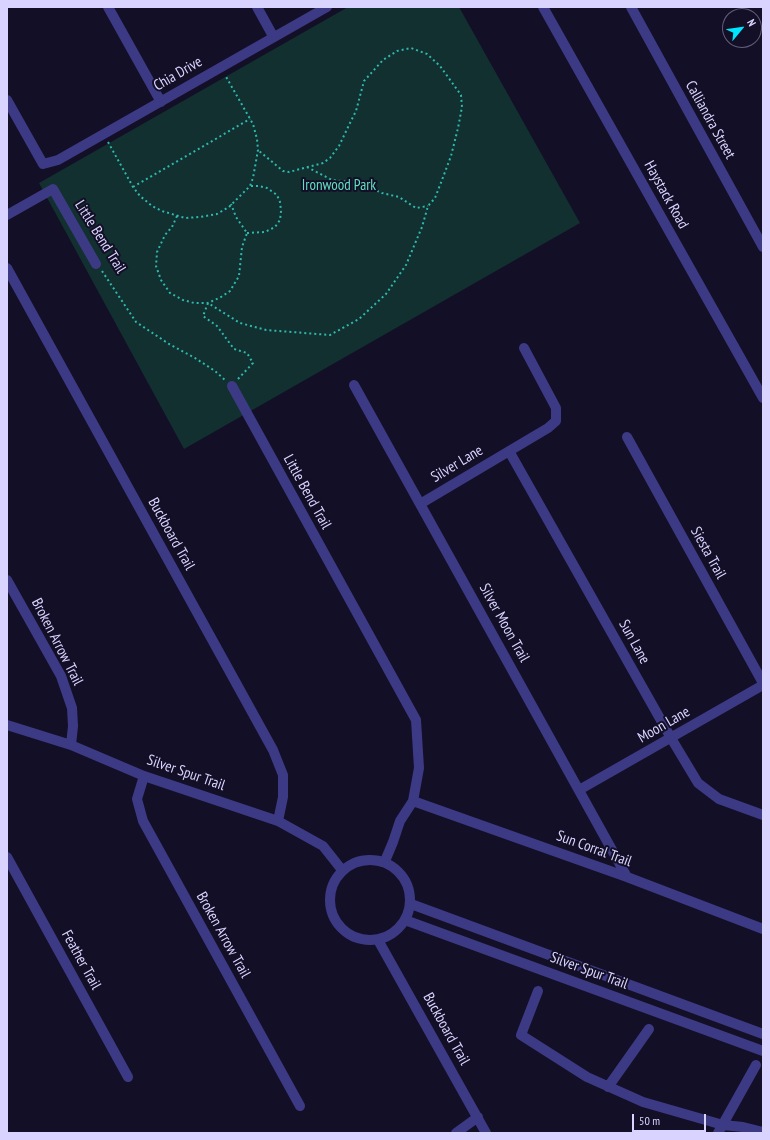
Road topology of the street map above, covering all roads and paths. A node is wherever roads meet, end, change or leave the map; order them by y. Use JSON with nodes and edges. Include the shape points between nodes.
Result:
{"nodes":[{"id":1,"x":108,"y":7,"type":"edge"},
{"id":2,"x":257,"y":7,"type":"edge"},
{"id":3,"x":326,"y":7,"type":"edge"},
{"id":4,"x":543,"y":7,"type":"edge"},
{"id":5,"x":631,"y":7,"type":"edge"},
{"id":6,"x":273,"y":36,"type":"junction"},
{"id":7,"x":225,"y":75,"type":"dead end"},
{"id":8,"x":7,"y":100,"type":"edge"},
{"id":9,"x":161,"y":102,"type":"junction"},
{"id":10,"x":250,"y":119,"type":"junction"},
{"id":11,"x":108,"y":142,"type":"dead end"},
{"id":12,"x":258,"y":150,"type":"junction"},
{"id":13,"x":306,"y":167,"type":"junction"},
{"id":14,"x":250,"y":186,"type":"junction"},
{"id":15,"x":133,"y":187,"type":"junction"},
{"id":16,"x":231,"y":204,"type":"junction"},
{"id":17,"x":428,"y":206,"type":"junction"},
{"id":18,"x":7,"y":215,"type":"edge"},
{"id":19,"x":177,"y":216,"type":"junction"},
{"id":20,"x":247,"y":233,"type":"junction"},
{"id":21,"x":763,"y":247,"type":"edge"},
{"id":22,"x":96,"y":264,"type":"joint"},
{"id":23,"x":7,"y":268,"type":"edge"},
{"id":24,"x":208,"y":303,"type":"junction"},
{"id":25,"x":524,"y":348,"type":"dead end"},
{"id":26,"x":354,"y":385,"type":"dead end"},
{"id":27,"x":232,"y":386,"type":"junction"},
{"id":28,"x":762,"y":394,"type":"edge"},
{"id":29,"x":627,"y":437,"type":"dead end"},
{"id":30,"x":510,"y":451,"type":"junction"},
{"id":31,"x":420,"y":504,"type":"junction"},
{"id":32,"x":7,"y":580,"type":"edge"},
{"id":33,"x":763,"y":684,"type":"edge"},
{"id":34,"x":7,"y":725,"type":"edge"},
{"id":35,"x":671,"y":738,"type":"junction"},
{"id":36,"x":71,"y":745,"type":"junction"},
{"id":37,"x":144,"y":776,"type":"junction"},
{"id":38,"x":579,"y":790,"type":"junction"},
{"id":39,"x":413,"y":801,"type":"junction"},
{"id":40,"x":763,"y":815,"type":"edge"},
{"id":41,"x":278,"y":821,"type":"junction"},
{"id":42,"x":7,"y":856,"type":"edge"},
{"id":43,"x":385,"y":861,"type":"junction"},
{"id":44,"x":342,"y":870,"type":"junction"},
{"id":45,"x":627,"y":877,"type":"junction"},
{"id":46,"x":411,"y":904,"type":"junction"},
{"id":47,"x":405,"y":920,"type":"junction"},
{"id":48,"x":763,"y":929,"type":"edge"},
{"id":49,"x":378,"y":940,"type":"junction"},
{"id":50,"x":538,"y":991,"type":"dead end"},
{"id":51,"x":653,"y":992,"type":"junction"},
{"id":52,"x":680,"y":1003,"type":"junction"},
{"id":53,"x":647,"y":1008,"type":"junction"},
{"id":54,"x":674,"y":1018,"type":"junction"},
{"id":55,"x":649,"y":1029,"type":"dead end"},
{"id":56,"x":763,"y":1034,"type":"edge"},
{"id":57,"x":763,"y":1051,"type":"edge"},
{"id":58,"x":756,"y":1065,"type":"dead end"},
{"id":59,"x":128,"y":1077,"type":"dead end"},
{"id":60,"x":608,"y":1087,"type":"junction"},
{"id":61,"x":300,"y":1106,"type":"dead end"},
{"id":62,"x":478,"y":1117,"type":"junction"},
{"id":63,"x":721,"y":1129,"type":"edge"},
{"id":64,"x":763,"y":1132,"type":"edge"},
{"id":65,"x":456,"y":1133,"type":"edge"},
{"id":66,"x":486,"y":1133,"type":"edge"}],
"edges":[{"from":1,"to":9,"type":"street"},
{"from":2,"to":6,"type":"street"},
{"from":3,"to":6,"type":"street","name":"Chia Drive"},
{"from":4,"to":28,"type":"street","name":"Haystack Road"},
{"from":5,"to":21,"type":"street","name":"Calliandra Street"},
{"from":6,"to":9,"type":"street","name":"Chia Drive"},
{"from":7,"to":10,"type":"path"},
{"from":8,"to":9,"type":"street","name":"Chia Drive","via":[[43,164],[58,160]]},
{"from":10,"to":12,"type":"path"},
{"from":10,"to":15,"type":"path"},
{"from":11,"to":15,"type":"path"},
{"from":12,"to":13,"type":"path","via":[[283,171],[289,172]]},
{"from":12,"to":14,"type":"path"},
{"from":13,"to":17,"type":"path","via":[[332,180],[360,183],[382,193],[399,196],[416,208]]},
{"from":13,"to":17,"type":"path","via":[[324,163],[339,146],[356,111],[364,81],[372,71],[397,51],[410,48],[427,54],[440,66],[461,95],[458,128],[442,180],[435,198]]},
{"from":14,"to":16,"type":"path"},
{"from":14,"to":20,"type":"path","via":[[267,188],[277,195],[282,211],[275,227],[265,232]]},
{"from":15,"to":19,"type":"path","via":[[152,206]]},
{"from":16,"to":19,"type":"path","via":[[217,214],[200,217]]},
{"from":16,"to":20,"type":"path"},
{"from":17,"to":24,"type":"path","via":[[406,265],[386,294],[359,319],[330,335],[266,330],[240,323]]},
{"from":18,"to":22,"type":"street","name":"Little Bend Trail","via":[[53,189]]},
{"from":19,"to":24,"type":"path","via":[[157,252],[156,266],[161,280],[170,293],[182,300]]},
{"from":20,"to":24,"type":"path","via":[[242,247],[239,276],[235,284],[230,291]]},
{"from":22,"to":27,"type":"path","name":"Little Bend Trail","via":[[136,322],[215,371]]},
{"from":23,"to":41,"type":"street","name":"Buckboard Trail","via":[[273,750],[283,775],[283,797]]},
{"from":24,"to":27,"type":"path","via":[[203,316],[217,326],[234,349],[247,354],[253,363]]},
{"from":25,"to":30,"type":"street","name":"Silver Lane","via":[[556,408],[556,421]]},
{"from":26,"to":31,"type":"street","name":"Silver Moon Trail"},
{"from":27,"to":39,"type":"street","name":"Little Bend Trail","via":[[416,720],[419,768]]},
{"from":29,"to":33,"type":"street","name":"Siesta Trail"},
{"from":30,"to":31,"type":"street","name":"Silver Lane"},
{"from":30,"to":35,"type":"street","name":"Sun Lane"},
{"from":31,"to":38,"type":"street","name":"Silver Moon Trail"},
{"from":32,"to":36,"type":"street","name":"Broken Arrow Trail","via":[[62,676],[72,708]]},
{"from":33,"to":35,"type":"street","name":"Moon Lane"},
{"from":34,"to":36,"type":"street","name":"Silver Spur Trail"},
{"from":35,"to":38,"type":"street","name":"Moon Lane"},
{"from":35,"to":40,"type":"street","name":"Sun Lane","via":[[698,784],[719,799]]},
{"from":36,"to":37,"type":"street","name":"Silver Spur Trail"},
{"from":37,"to":41,"type":"street","name":"Silver Spur Trail"},
{"from":37,"to":61,"type":"street","name":"Broken Arrow Trail","via":[[137,799],[143,821]]},
{"from":38,"to":45,"type":"street","name":"Silver Moon Trail"},
{"from":39,"to":43,"type":"street","name":"Little Bend Trail","via":[[400,821]]},
{"from":39,"to":45,"type":"street","name":"Sun Corral Trail"},
{"from":41,"to":44,"type":"street","name":"Silver Spur Trail","via":[[323,846]]},
{"from":42,"to":59,"type":"street","name":"Feather Trail"},
{"from":43,"to":44,"type":"street","via":[[370,858],[355,862]]},
{"from":43,"to":46,"type":"street","via":[[402,874],[411,894]]},
{"from":44,"to":49,"type":"street","via":[[332,884],[330,901],[334,918],[345,932],[361,939]]},
{"from":45,"to":48,"type":"street","name":"Sun Corral Trail"},
{"from":46,"to":47,"type":"street"},
{"from":46,"to":51,"type":"street","name":"Silver Spur Trail"},
{"from":47,"to":49,"type":"street","via":[[396,931]]},
{"from":47,"to":53,"type":"street","name":"Silver Spur Trail"},
{"from":49,"to":62,"type":"street","name":"Buckboard Trail"},
{"from":50,"to":60,"type":"street","via":[[521,1035],[587,1077]]},
{"from":51,"to":52,"type":"street","name":"Silver Spur Trail"},
{"from":51,"to":53,"type":"street"},
{"from":52,"to":54,"type":"street"},
{"from":52,"to":56,"type":"street","name":"Silver Spur Trail"},
{"from":53,"to":54,"type":"street","name":"Silver Spur Trail"},
{"from":54,"to":57,"type":"street","name":"Silver Spur Trail"},
{"from":55,"to":60,"type":"street"},
{"from":58,"to":63,"type":"street"},
{"from":60,"to":63,"type":"street"},
{"from":62,"to":65,"type":"street"},
{"from":62,"to":66,"type":"street","name":"Buckboard Trail"},
{"from":63,"to":64,"type":"street","via":[[743,1127]]}]}
